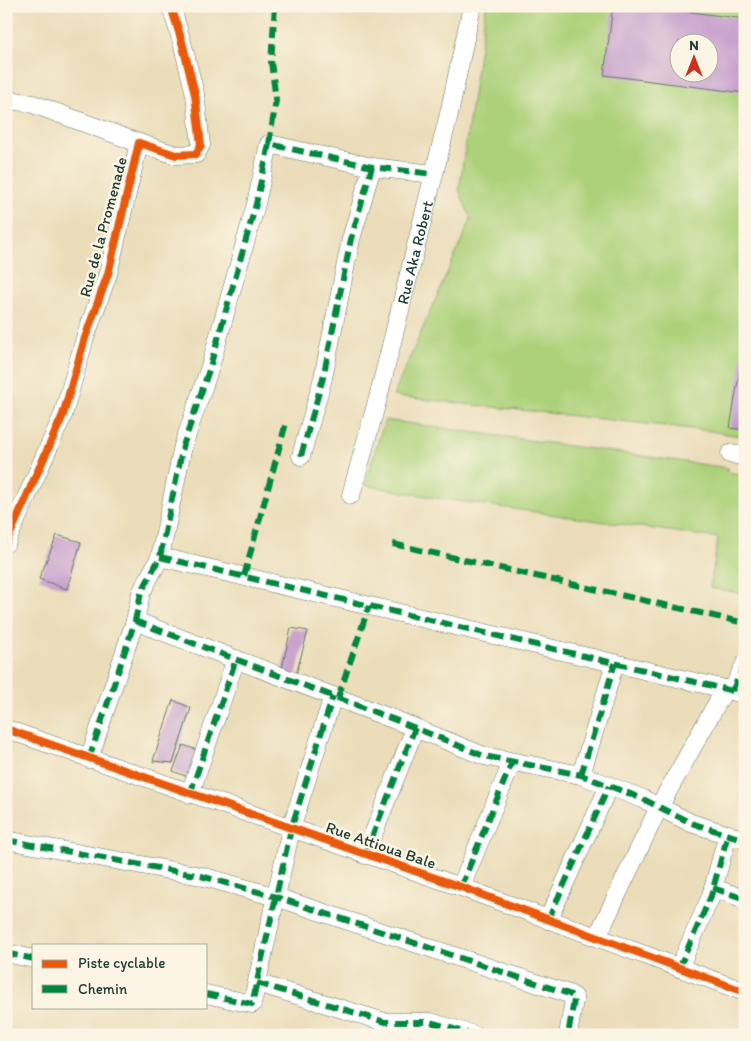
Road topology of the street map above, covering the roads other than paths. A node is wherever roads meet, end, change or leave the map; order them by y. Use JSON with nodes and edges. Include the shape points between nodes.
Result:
{"nodes":[{"id":1,"x":171,"y":6,"type":"edge"},
{"id":2,"x":472,"y":6,"type":"edge"},
{"id":3,"x":6,"y":99,"type":"edge"},
{"id":4,"x":139,"y":143,"type":"junction"},
{"id":5,"x":372,"y":167,"type":"junction"},
{"id":6,"x":433,"y":174,"type":"junction"},
{"id":7,"x":301,"y":456,"type":"dead end"},
{"id":8,"x":351,"y":495,"type":"dead end"},
{"id":9,"x":6,"y":543,"type":"edge"},
{"id":10,"x":160,"y":557,"type":"junction"},
{"id":11,"x":135,"y":621,"type":"junction"},
{"id":12,"x":236,"y":659,"type":"junction"},
{"id":13,"x":615,"y":663,"type":"junction"},
{"id":14,"x":745,"y":664,"type":"edge"},
{"id":15,"x":734,"y":691,"type":"edge"},
{"id":16,"x":333,"y":696,"type":"junction"},
{"id":17,"x":415,"y":728,"type":"junction"},
{"id":18,"x":6,"y":729,"type":"edge"},
{"id":19,"x":89,"y":759,"type":"junction"},
{"id":20,"x":512,"y":762,"type":"junction"},
{"id":21,"x":581,"y":775,"type":"junction"},
{"id":22,"x":609,"y":786,"type":"junction"},
{"id":23,"x":190,"y":794,"type":"junction"},
{"id":24,"x":659,"y":807,"type":"junction"},
{"id":25,"x":291,"y":829,"type":"junction"},
{"id":26,"x":736,"y":837,"type":"edge"},
{"id":27,"x":6,"y":840,"type":"edge"},
{"id":28,"x":365,"y":855,"type":"junction"},
{"id":29,"x":461,"y":887,"type":"junction"},
{"id":30,"x":713,"y":888,"type":"junction"},
{"id":31,"x":276,"y":897,"type":"junction"},
{"id":32,"x":745,"y":899,"type":"edge"},
{"id":33,"x":548,"y":920,"type":"junction"},
{"id":34,"x":597,"y":937,"type":"junction"},
{"id":35,"x":6,"y":953,"type":"edge"},
{"id":36,"x":32,"y":959,"type":"edge"},
{"id":37,"x":678,"y":968,"type":"junction"},
{"id":38,"x":257,"y":983,"type":"junction"},
{"id":39,"x":745,"y":992,"type":"edge"},
{"id":40,"x":208,"y":994,"type":"edge"},
{"id":41,"x":474,"y":1035,"type":"edge"},
{"id":42,"x":568,"y":1035,"type":"edge"}],
"edges":[{"from":1,"to":4,"type":"street","name":"Rue de la Promenade","via":[[195,94],[201,145],[196,154],[176,154]]},
{"from":2,"to":6,"type":"street","name":"Rue Aka Robert"},
{"from":3,"to":4,"type":"street","via":[[34,104]]},
{"from":4,"to":9,"type":"street","name":"Rue de la Promenade","via":[[108,274],[63,415]]},
{"from":5,"to":6,"type":"street"},
{"from":5,"to":7,"type":"street","via":[[351,238],[322,378]]},
{"from":5,"to":10,"type":"street","via":[[268,144],[256,204],[210,366],[183,446]]},
{"from":6,"to":8,"type":"street","name":"Rue Aka Robert"},
{"from":10,"to":11,"type":"street","via":[[140,593]]},
{"from":10,"to":13,"type":"street"},
{"from":11,"to":12,"type":"street"},
{"from":11,"to":19,"type":"street"},
{"from":12,"to":16,"type":"street"},
{"from":12,"to":23,"type":"street"},
{"from":13,"to":15,"type":"street"},
{"from":13,"to":21,"type":"street"},
{"from":14,"to":15,"type":"street"},
{"from":15,"to":24,"type":"street"},
{"from":16,"to":17,"type":"street"},
{"from":16,"to":25,"type":"street"},
{"from":17,"to":20,"type":"street","via":[[484,756]]},
{"from":17,"to":28,"type":"street"},
{"from":18,"to":19,"type":"street","name":"Rue Attioua Bale"},
{"from":19,"to":23,"type":"street","name":"Rue Attioua Bale"},
{"from":20,"to":21,"type":"street"},
{"from":20,"to":29,"type":"street"},
{"from":21,"to":22,"type":"street"},
{"from":22,"to":24,"type":"street"},
{"from":22,"to":33,"type":"street"},
{"from":23,"to":25,"type":"street","name":"Rue Attioua Bale"},
{"from":24,"to":26,"type":"street","via":[[692,823]]},
{"from":24,"to":34,"type":"street"},
{"from":25,"to":28,"type":"street","name":"Rue Attioua Bale"},
{"from":25,"to":31,"type":"street"},
{"from":26,"to":30,"type":"street"},
{"from":27,"to":31,"type":"street","via":[[201,876]]},
{"from":28,"to":29,"type":"street","name":"Rue Attioua Bale"},
{"from":29,"to":33,"type":"street","name":"Rue Attioua Bale"},
{"from":30,"to":32,"type":"street"},
{"from":30,"to":37,"type":"street"},
{"from":31,"to":38,"type":"street"},
{"from":31,"to":42,"type":"street","via":[[569,994],[574,1000]]},
{"from":33,"to":34,"type":"street","name":"Rue Attioua Bale"},
{"from":34,"to":37,"type":"street","name":"Rue Attioua Bale"},
{"from":35,"to":36,"type":"street"},
{"from":37,"to":39,"type":"street","name":"Rue Attioua Bale"},
{"from":38,"to":40,"type":"street","via":[[252,1004]]},
{"from":38,"to":41,"type":"street","via":[[385,1022],[430,1022]]}]}
